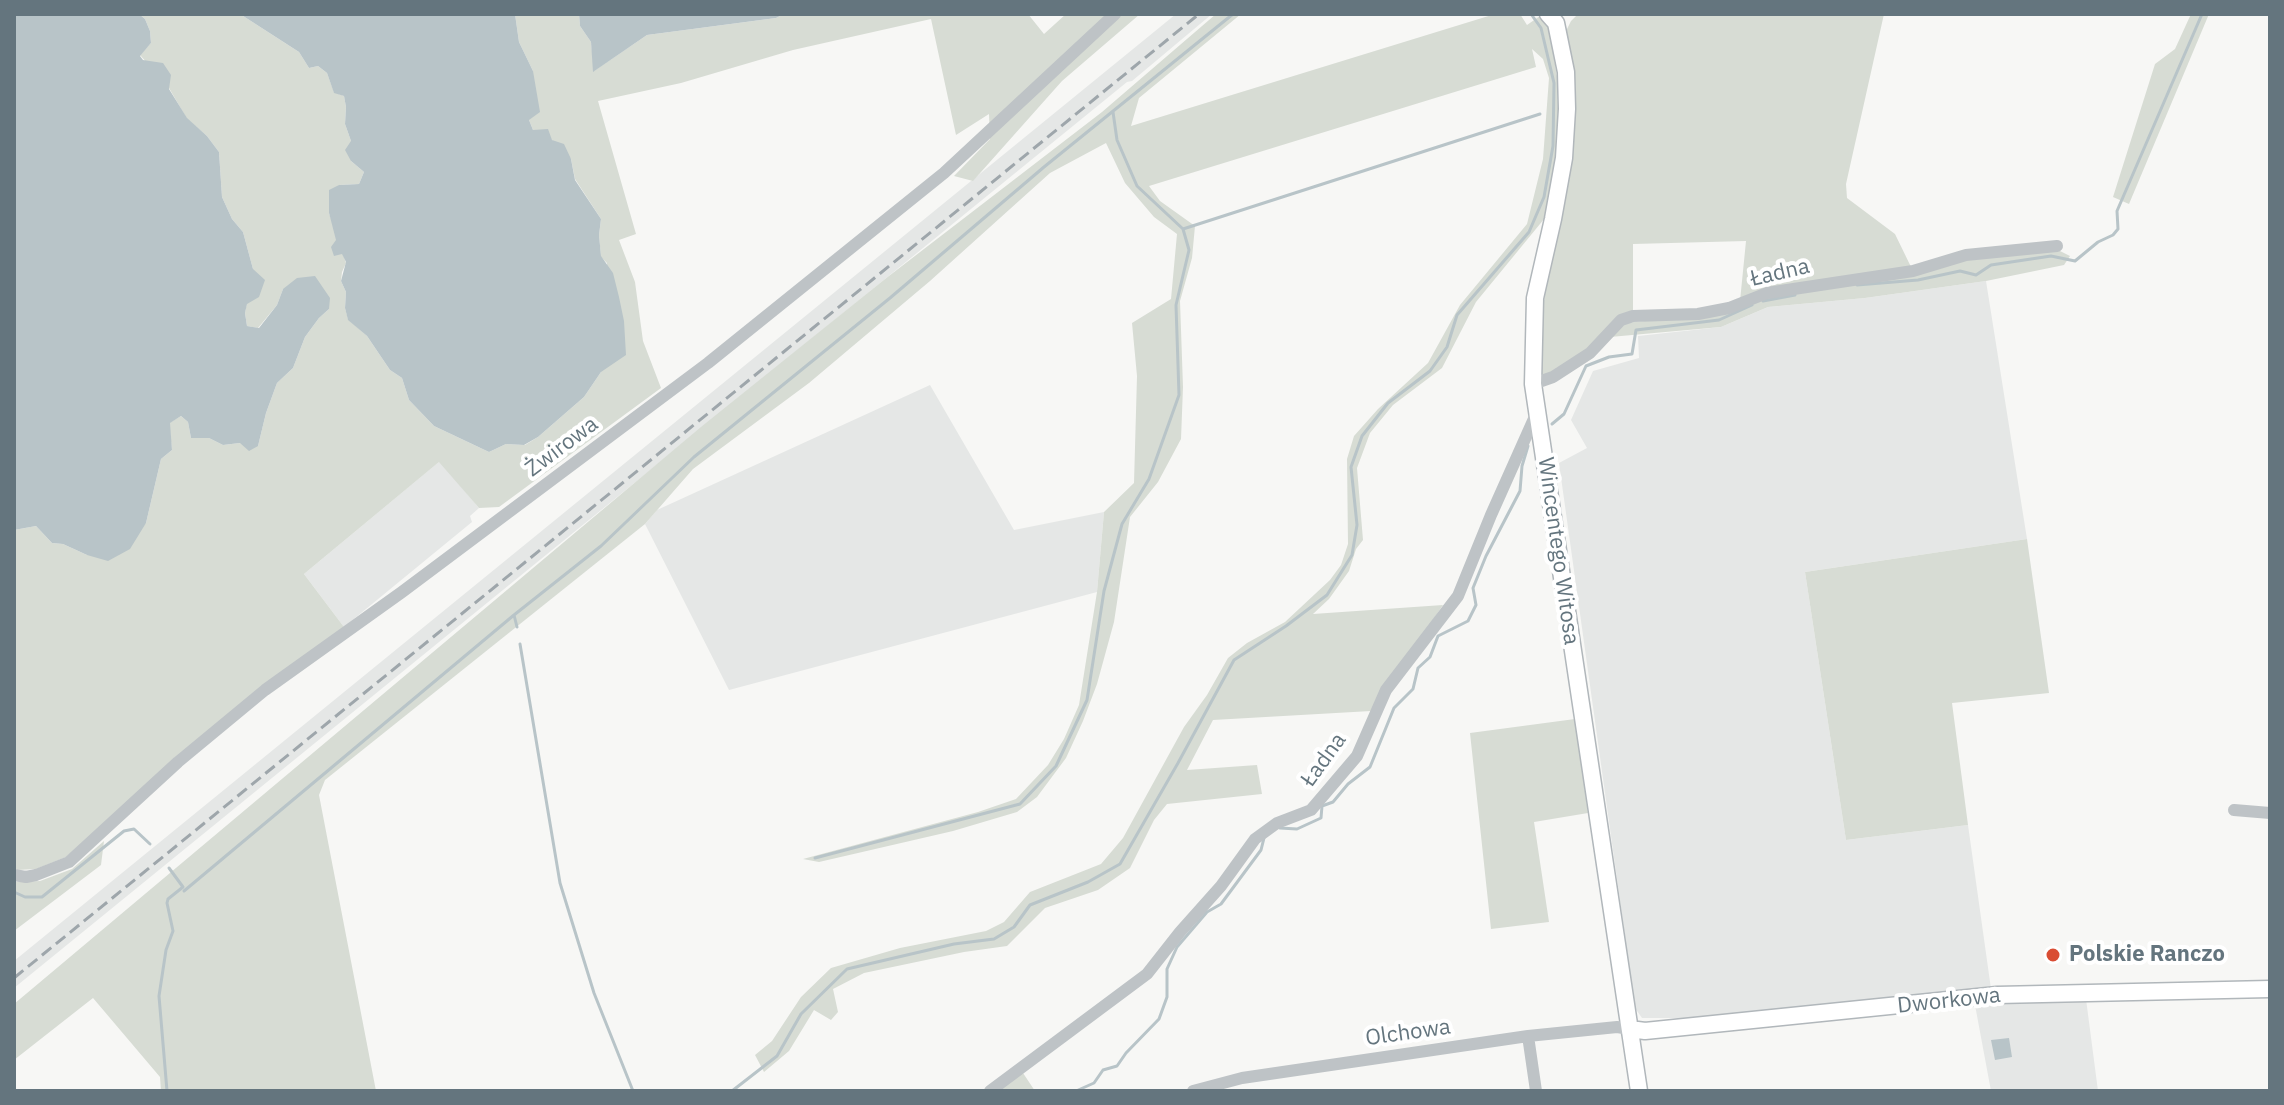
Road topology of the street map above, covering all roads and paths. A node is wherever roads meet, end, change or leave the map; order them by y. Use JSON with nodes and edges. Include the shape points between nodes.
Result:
{"nodes":[{"id":1,"x":1115,"y":14,"type":"edge"},
{"id":2,"x":1557,"y":17,"type":"edge"},
{"id":3,"x":2057,"y":246,"type":"dead end"},
{"id":4,"x":1533,"y":384,"type":"junction"},
{"id":5,"x":1537,"y":412,"type":"junction"},
{"id":6,"x":2234,"y":810,"type":"dead end"},
{"id":7,"x":2270,"y":813,"type":"edge"},
{"id":8,"x":14,"y":875,"type":"edge"},
{"id":9,"x":2270,"y":989,"type":"edge"},
{"id":10,"x":1630,"y":1029,"type":"junction"},
{"id":11,"x":1528,"y":1036,"type":"junction"},
{"id":12,"x":990,"y":1091,"type":"edge"},
{"id":13,"x":1193,"y":1091,"type":"edge"},
{"id":14,"x":1536,"y":1091,"type":"edge"},
{"id":15,"x":1639,"y":1091,"type":"edge"}],
"edges":[{"from":1,"to":8,"type":"street","name":"Żwirowa","via":[[944,173],[708,363],[265,690],[69,862],[36,875]]},
{"from":2,"to":4,"type":"street","name":"Wincentego Witosa","via":[[1566,72],[1564,158],[1535,298]]},
{"from":3,"to":4,"type":"street","name":"Ładna","via":[[1966,255],[1913,271],[1767,293],[1698,314],[1633,316],[1621,320],[1590,353]]},
{"from":4,"to":5,"type":"street","name":"Wincentego Witosa"},
{"from":5,"to":10,"type":"street","name":"Wincentego Witosa"},
{"from":5,"to":12,"type":"street","name":"Ładna","via":[[1458,596],[1386,690],[1357,756],[1311,810],[1277,823],[1255,839],[1147,974]]},
{"from":6,"to":7,"type":"street"},
{"from":9,"to":10,"type":"street","name":"Dworkowa","via":[[1997,995]]},
{"from":10,"to":11,"type":"street","name":"Olchowa"},
{"from":10,"to":15,"type":"street","name":"Wincentego Witosa"},
{"from":11,"to":13,"type":"street","name":"Olchowa","via":[[1242,1078]]},
{"from":11,"to":14,"type":"street"}]}
